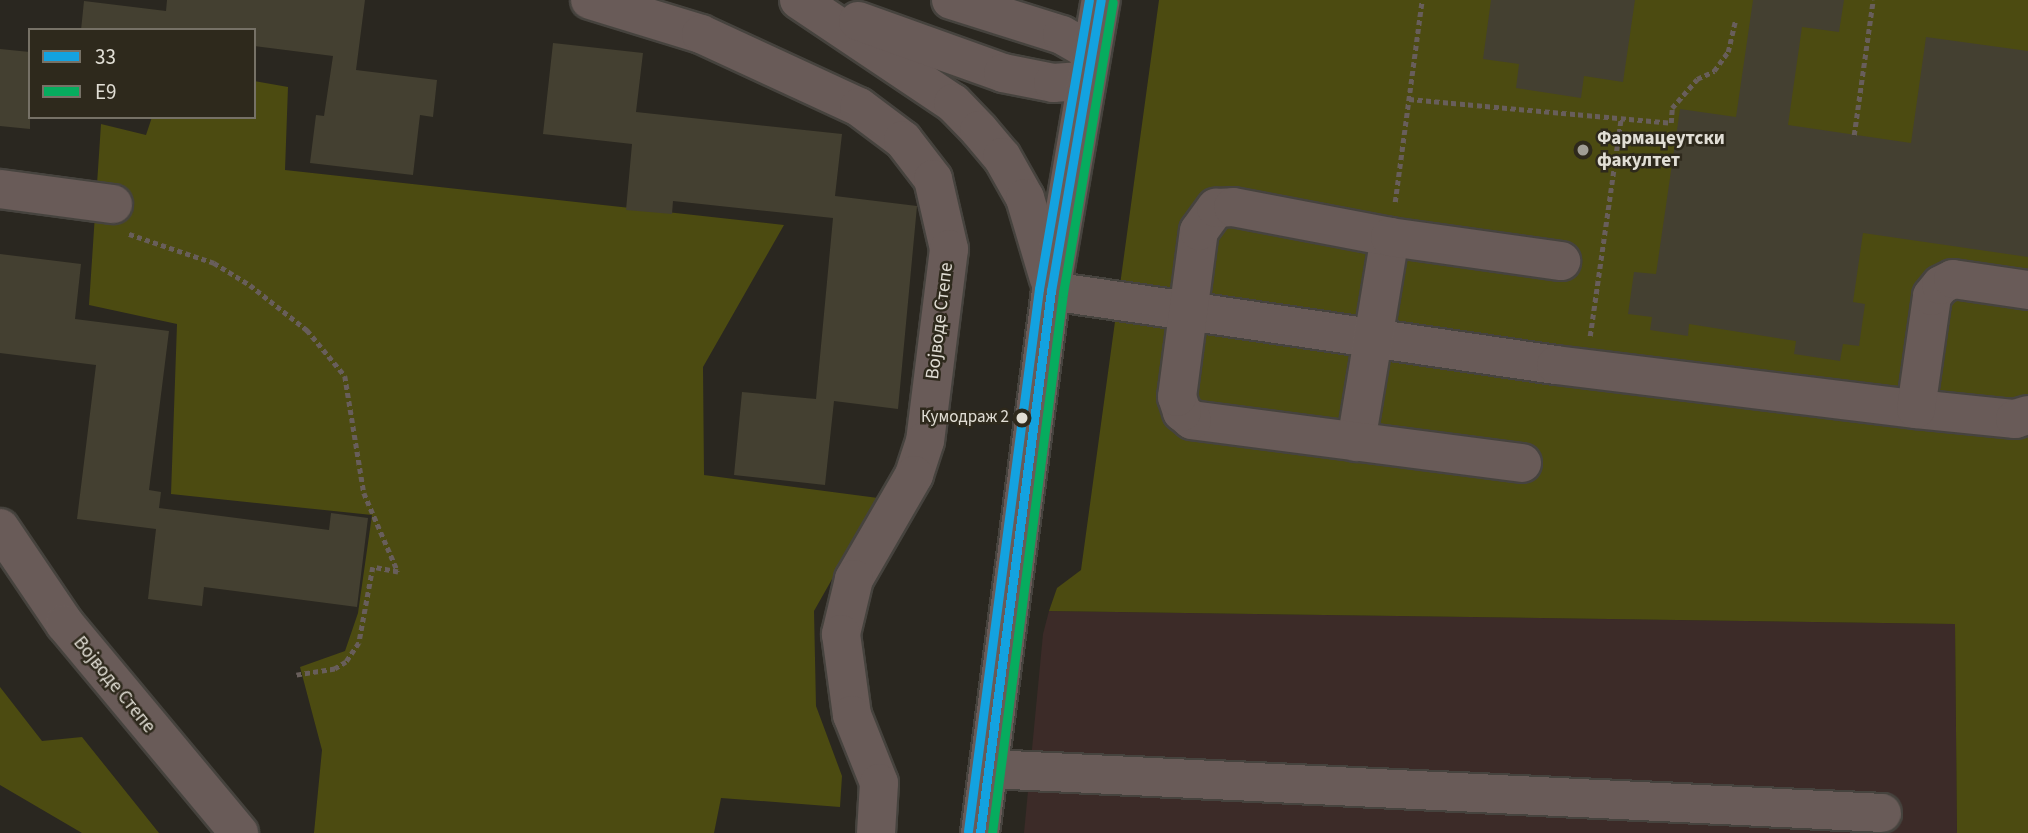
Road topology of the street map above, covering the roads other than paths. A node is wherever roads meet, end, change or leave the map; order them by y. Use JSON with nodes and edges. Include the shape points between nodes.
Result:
{"nodes":[{"id":1,"x":590,"y":0,"type":"edge"},
{"id":2,"x":799,"y":0,"type":"edge"},
{"id":3,"x":951,"y":0,"type":"edge"},
{"id":4,"x":1101,"y":0,"type":"edge"},
{"id":5,"x":1088,"y":66,"type":"junction"},
{"id":6,"x":0,"y":189,"type":"edge"},
{"id":7,"x":113,"y":204,"type":"dead end"},
{"id":8,"x":1390,"y":237,"type":"junction"},
{"id":9,"x":1561,"y":261,"type":"dead end"},
{"id":10,"x":2028,"y":290,"type":"edge"},
{"id":11,"x":1051,"y":291,"type":"junction"},
{"id":12,"x":1185,"y":310,"type":"junction"},
{"id":13,"x":1373,"y":339,"type":"junction"},
{"id":14,"x":1916,"y":409,"type":"junction"},
{"id":15,"x":2028,"y":415,"type":"edge"},
{"id":16,"x":1356,"y":442,"type":"junction"},
{"id":17,"x":1522,"y":464,"type":"dead end"},
{"id":18,"x":0,"y":528,"type":"edge"},
{"id":19,"x":990,"y":769,"type":"junction"},
{"id":20,"x":1882,"y":813,"type":"dead end"},
{"id":21,"x":239,"y":833,"type":"edge"},
{"id":22,"x":876,"y":833,"type":"edge"},
{"id":23,"x":979,"y":833,"type":"edge"}],
"edges":[{"from":1,"to":22,"type":"street","name":"Војводе Степе","via":[[701,34],[859,107],[903,140],[933,179],[948,249],[925,441],[909,486],[854,579],[841,635],[852,715],[879,783]]},
{"from":2,"to":5,"type":"street","via":[[1003,73],[1053,83]]},
{"from":2,"to":11,"type":"street","via":[[953,103],[995,148],[1025,198]]},
{"from":3,"to":5,"type":"street","via":[[1062,35]]},
{"from":4,"to":5,"type":"street"},
{"from":5,"to":11,"type":"street"},
{"from":6,"to":7,"type":"street"},
{"from":8,"to":9,"type":"street"},
{"from":8,"to":12,"type":"street","via":[[1216,208],[1199,231]]},
{"from":8,"to":13,"type":"street"},
{"from":10,"to":14,"type":"street","via":[[1953,279],[1941,285],[1932,296]]},
{"from":11,"to":12,"type":"street"},
{"from":11,"to":19,"type":"street"},
{"from":12,"to":13,"type":"street"},
{"from":12,"to":16,"type":"street","via":[[1177,397],[1182,412],[1208,424]]},
{"from":13,"to":14,"type":"street"},
{"from":13,"to":16,"type":"street"},
{"from":14,"to":15,"type":"street","via":[[2015,419]]},
{"from":16,"to":17,"type":"street"},
{"from":18,"to":21,"type":"street","name":"Војводе Степе","via":[[65,624]]},
{"from":19,"to":20,"type":"street"},
{"from":19,"to":23,"type":"street"}]}
